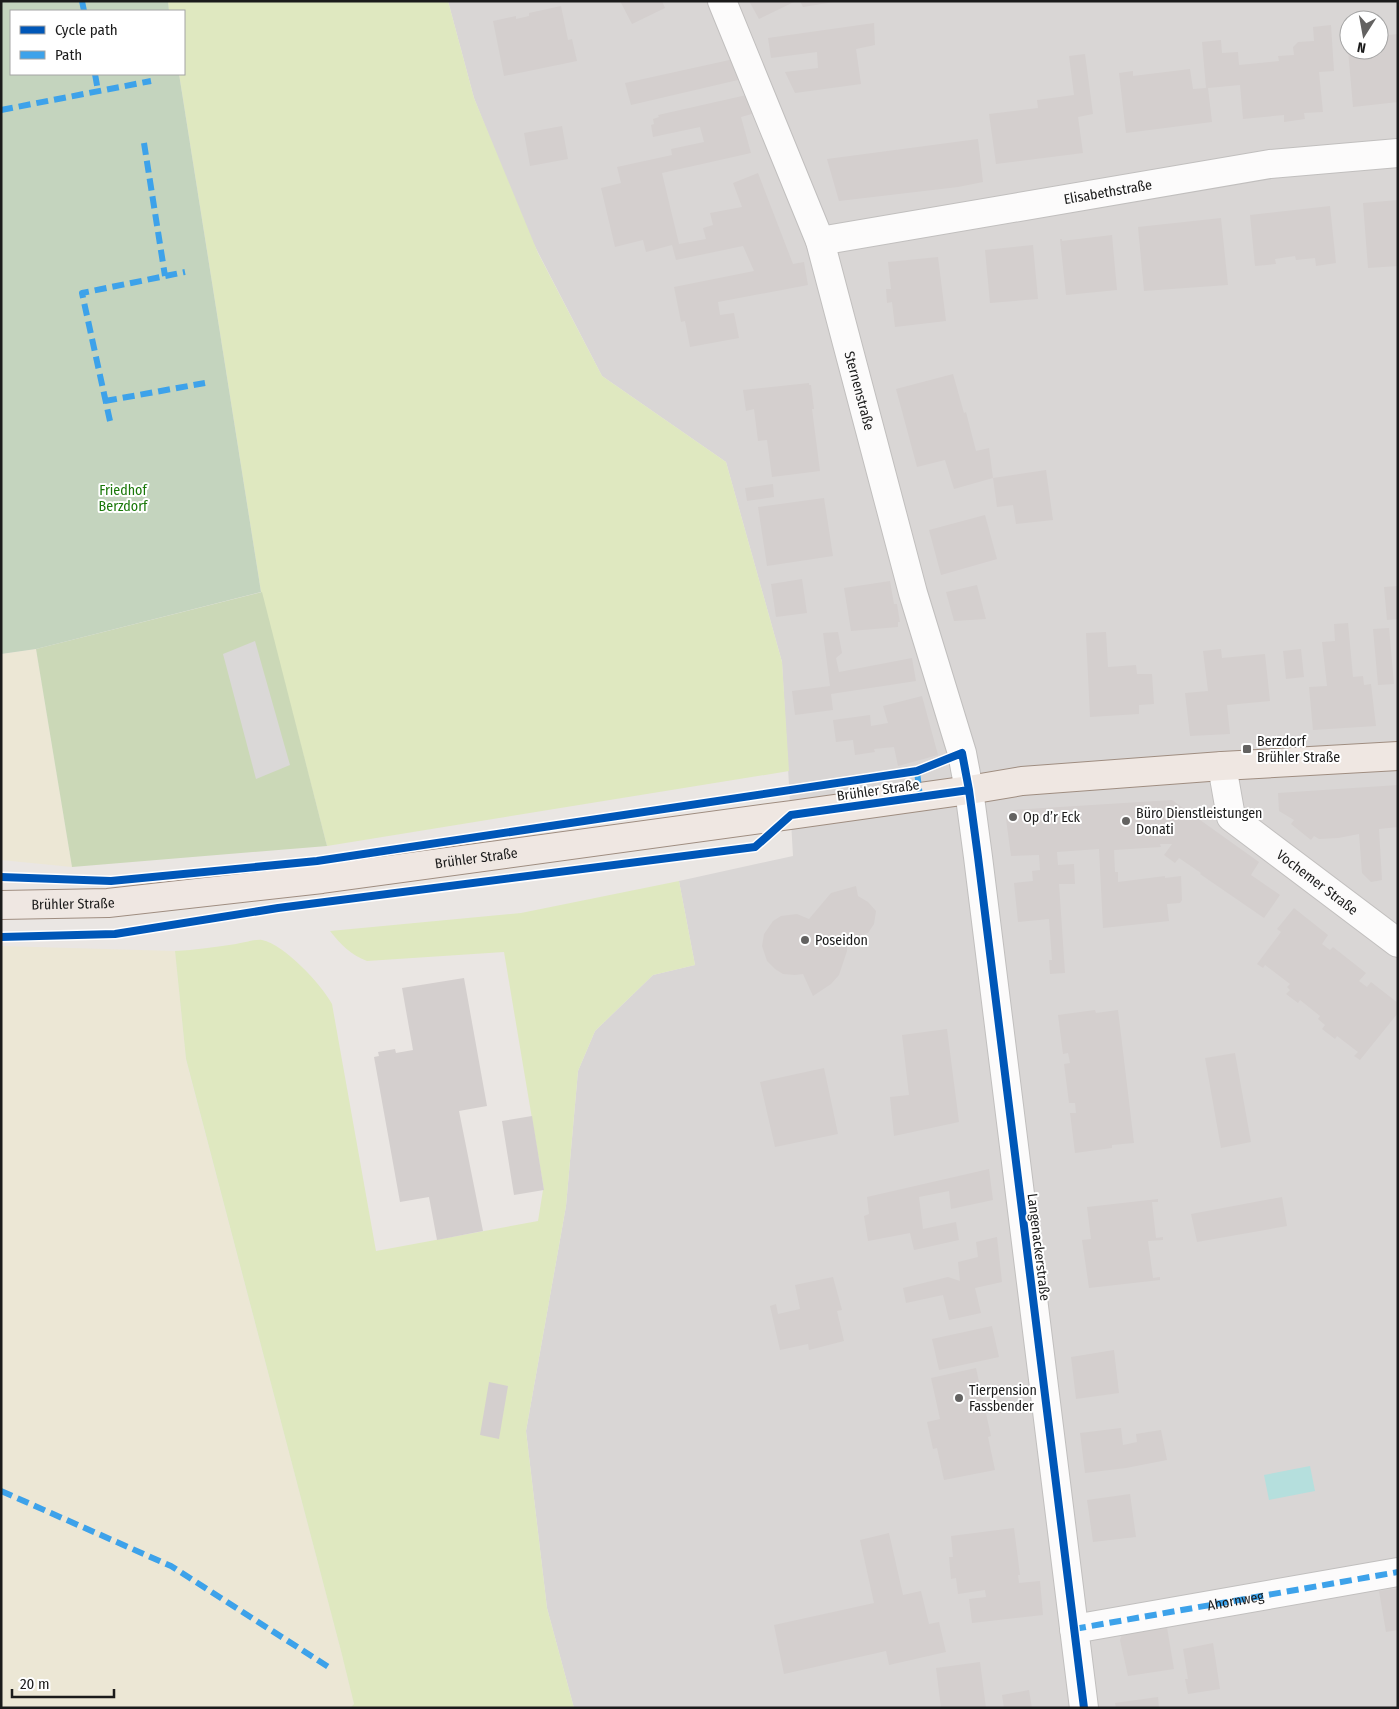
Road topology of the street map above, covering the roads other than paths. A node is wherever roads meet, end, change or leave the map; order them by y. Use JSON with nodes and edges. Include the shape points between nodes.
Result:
{"nodes":[{"id":1,"x":722,"y":1,"type":"edge"},
{"id":2,"x":1398,"y":153,"type":"edge"},
{"id":3,"x":820,"y":241,"type":"junction"},
{"id":4,"x":1398,"y":756,"type":"edge"},
{"id":5,"x":1222,"y":766,"type":"junction"},
{"id":6,"x":969,"y":790,"type":"junction"},
{"id":7,"x":1,"y":905,"type":"edge"},
{"id":8,"x":1398,"y":944,"type":"edge"},
{"id":9,"x":1398,"y":1572,"type":"edge"},
{"id":10,"x":1074,"y":1630,"type":"junction"},
{"id":11,"x":1084,"y":1708,"type":"edge"}],
"edges":[{"from":1,"to":3,"type":"street","name":"Sternenstraße"},
{"from":2,"to":3,"type":"street","name":"Elisabethstraße","via":[[1270,164]]},
{"from":3,"to":6,"type":"street","name":"Sternenstraße","via":[[912,593],[962,753]]},
{"from":4,"to":5,"type":"main road","name":"Brühler Straße"},
{"from":5,"to":6,"type":"main road","name":"Brühler Straße","via":[[1022,781]]},
{"from":5,"to":8,"type":"street","name":"Vochemer Straße","via":[[1231,817]]},
{"from":6,"to":7,"type":"main road","name":"Brühler Straße","via":[[322,879],[108,903]]},
{"from":6,"to":10,"type":"street","name":"Langenackerstraße"},
{"from":9,"to":10,"type":"street","name":"Ahornweg"},
{"from":10,"to":11,"type":"street","name":"Langenackerstraße"}]}
